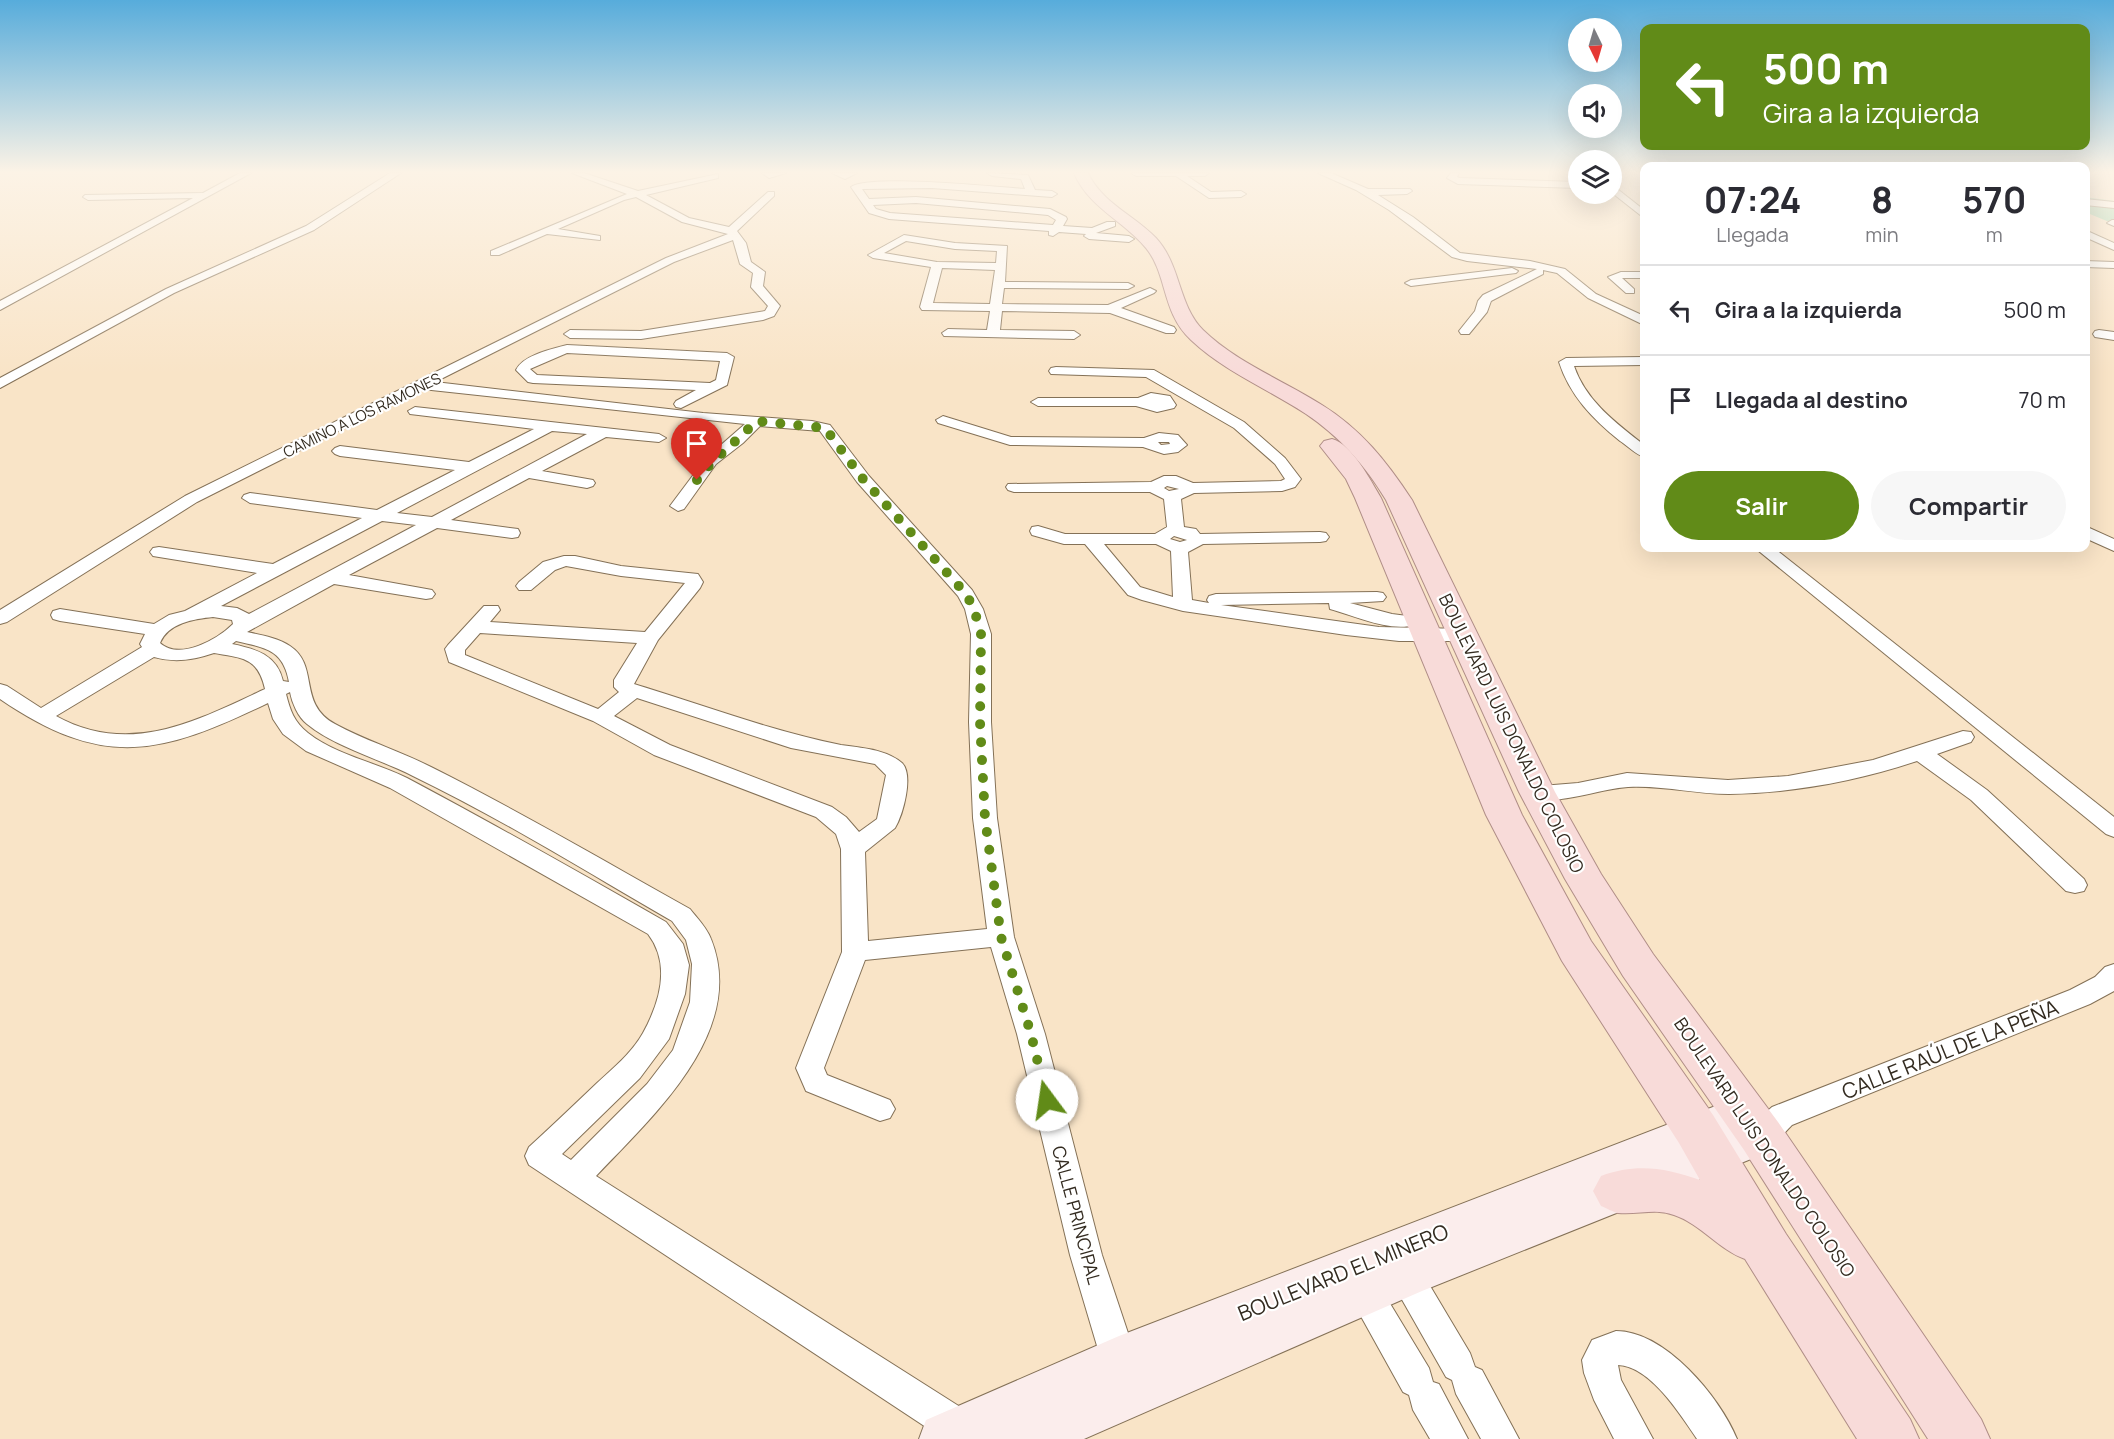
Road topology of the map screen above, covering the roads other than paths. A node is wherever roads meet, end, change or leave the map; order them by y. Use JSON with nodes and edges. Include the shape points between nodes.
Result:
{"nodes":[{"id":1,"x":122,"y":240,"type":"edge"},
{"id":2,"x":283,"y":240,"type":"edge"},
{"id":3,"x":525,"y":240,"type":"edge"},
{"id":4,"x":716,"y":240,"type":"edge"},
{"id":5,"x":739,"y":240,"type":"edge"},
{"id":6,"x":900,"y":240,"type":"edge"},
{"id":7,"x":918,"y":240,"type":"edge"},
{"id":8,"x":1115,"y":240,"type":"edge"},
{"id":9,"x":1147,"y":240,"type":"edge"},
{"id":10,"x":1437,"y":240,"type":"edge"},
{"id":11,"x":2099,"y":240,"type":"edge"},
{"id":12,"x":2090,"y":242,"type":"edge"},
{"id":13,"x":2103,"y":242,"type":"junction"},
{"id":14,"x":2114,"y":248,"type":"edge"},
{"id":15,"x":495,"y":253,"type":"dead end"},
{"id":16,"x":2090,"y":264,"type":"edge"},
{"id":17,"x":937,"y":265,"type":"junction"},
{"id":18,"x":2114,"y":265,"type":"edge"},
{"id":19,"x":1549,"y":267,"type":"junction"},
{"id":20,"x":1004,"y":270,"type":"junction"},
{"id":21,"x":1640,"y":275,"type":"edge"},
{"id":22,"x":1411,"y":284,"type":"dead end"},
{"id":23,"x":999,"y":285,"type":"junction"},
{"id":24,"x":1139,"y":289,"type":"junction"},
{"id":25,"x":1630,"y":291,"type":"dead end"},
{"id":26,"x":0,"y":306,"type":"edge"},
{"id":27,"x":996,"y":308,"type":"junction"},
{"id":28,"x":1111,"y":309,"type":"junction"},
{"id":29,"x":1640,"y":319,"type":"edge"},
{"id":30,"x":1170,"y":330,"type":"junction"},
{"id":31,"x":1465,"y":331,"type":"dead end"},
{"id":32,"x":948,"y":333,"type":"dead end"},
{"id":33,"x":993,"y":333,"type":"junction"},
{"id":34,"x":570,"y":334,"type":"dead end"},
{"id":35,"x":2099,"y":334,"type":"dead end"},
{"id":36,"x":1074,"y":335,"type":"dead end"},
{"id":37,"x":2114,"y":336,"type":"edge"},
{"id":38,"x":1639,"y":361,"type":"edge"},
{"id":39,"x":1056,"y":372,"type":"dead end"},
{"id":40,"x":1149,"y":372,"type":"junction"},
{"id":41,"x":15,"y":375,"type":"junction"},
{"id":42,"x":0,"y":376,"type":"edge"},
{"id":43,"x":611,"y":383,"type":"junction"},
{"id":44,"x":0,"y":384,"type":"edge"},
{"id":45,"x":627,"y":384,"type":"junction"},
{"id":46,"x":423,"y":385,"type":"junction"},
{"id":47,"x":714,"y":387,"type":"junction"},
{"id":48,"x":1038,"y":402,"type":"dead end"},
{"id":49,"x":592,"y":403,"type":"junction"},
{"id":50,"x":1156,"y":403,"type":"junction"},
{"id":51,"x":681,"y":404,"type":"dead end"},
{"id":52,"x":415,"y":411,"type":"dead end"},
{"id":53,"x":943,"y":420,"type":"dead end"},
{"id":54,"x":756,"y":421,"type":"junction"},
{"id":55,"x":548,"y":427,"type":"junction"},
{"id":56,"x":603,"y":432,"type":"junction"},
{"id":57,"x":659,"y":438,"type":"dead end"},
{"id":58,"x":1164,"y":443,"type":"junction"},
{"id":59,"x":1640,"y":449,"type":"edge"},
{"id":60,"x":340,"y":451,"type":"dead end"},
{"id":61,"x":471,"y":467,"type":"junction"},
{"id":62,"x":528,"y":473,"type":"junction"},
{"id":63,"x":588,"y":483,"type":"dead end"},
{"id":64,"x":1014,"y":487,"type":"dead end"},
{"id":65,"x":1171,"y":488,"type":"junction"},
{"id":66,"x":250,"y":498,"type":"dead end"},
{"id":67,"x":678,"y":506,"type":"dead end"},
{"id":68,"x":380,"y":515,"type":"junction"},
{"id":69,"x":435,"y":522,"type":"junction"},
{"id":70,"x":1038,"y":531,"type":"dead end"},
{"id":71,"x":512,"y":533,"type":"dead end"},
{"id":72,"x":2090,"y":534,"type":"edge"},
{"id":73,"x":1320,"y":537,"type":"dead end"},
{"id":74,"x":1178,"y":539,"type":"junction"},
{"id":75,"x":1091,"y":540,"type":"junction"},
{"id":76,"x":2114,"y":546,"type":"edge"},
{"id":77,"x":159,"y":552,"type":"dead end"},
{"id":78,"x":1769,"y":552,"type":"edge"},
{"id":79,"x":274,"y":570,"type":"junction"},
{"id":80,"x":333,"y":578,"type":"junction"},
{"id":81,"x":525,"y":586,"type":"dead end"},
{"id":82,"x":426,"y":594,"type":"dead end"},
{"id":83,"x":1377,"y":597,"type":"dead end"},
{"id":84,"x":1317,"y":599,"type":"junction"},
{"id":85,"x":1183,"y":605,"type":"junction"},
{"id":86,"x":491,"y":610,"type":"dead end"},
{"id":87,"x":192,"y":614,"type":"junction"},
{"id":88,"x":60,"y":615,"type":"dead end"},
{"id":89,"x":0,"y":618,"type":"edge"},
{"id":90,"x":475,"y":627,"type":"junction"},
{"id":91,"x":1442,"y":628,"type":"junction"},
{"id":92,"x":231,"y":635,"type":"junction"},
{"id":93,"x":650,"y":638,"type":"junction"},
{"id":94,"x":156,"y":640,"type":"junction"},
{"id":95,"x":299,"y":680,"type":"junction"},
{"id":96,"x":0,"y":690,"type":"edge"},
{"id":97,"x":274,"y":692,"type":"junction"},
{"id":98,"x":633,"y":692,"type":"junction"},
{"id":99,"x":40,"y":717,"type":"junction"},
{"id":100,"x":600,"y":717,"type":"junction"},
{"id":101,"x":1963,"y":737,"type":"dead end"},
{"id":102,"x":1922,"y":754,"type":"junction"},
{"id":103,"x":459,"y":790,"type":"junction"},
{"id":104,"x":1537,"y":792,"type":"junction"},
{"id":105,"x":436,"y":804,"type":"junction"},
{"id":106,"x":2114,"y":829,"type":"edge"},
{"id":107,"x":853,"y":849,"type":"junction"},
{"id":108,"x":2075,"y":885,"type":"dead end"},
{"id":109,"x":1001,"y":937,"type":"junction"},
{"id":110,"x":855,"y":952,"type":"junction"},
{"id":111,"x":2114,"y":974,"type":"edge"},
{"id":112,"x":637,"y":1062,"type":"junction"},
{"id":113,"x":669,"y":1076,"type":"junction"},
{"id":114,"x":880,"y":1109,"type":"dead end"},
{"id":115,"x":1762,"y":1121,"type":"junction"},
{"id":116,"x":575,"y":1123,"type":"junction"},
{"id":117,"x":609,"y":1142,"type":"junction"},
{"id":118,"x":1704,"y":1142,"type":"junction"},
{"id":119,"x":574,"y":1178,"type":"junction"},
{"id":120,"x":1618,"y":1191,"type":"junction"},
{"id":121,"x":1768,"y":1251,"type":"junction"},
{"id":122,"x":1385,"y":1284,"type":"junction"},
{"id":123,"x":1127,"y":1375,"type":"junction"},
{"id":124,"x":960,"y":1436,"type":"edge"},
{"id":125,"x":1023,"y":1439,"type":"edge"},
{"id":126,"x":1450,"y":1439,"type":"edge"},
{"id":127,"x":1501,"y":1439,"type":"edge"},
{"id":128,"x":1635,"y":1439,"type":"edge"},
{"id":129,"x":1719,"y":1439,"type":"edge"},
{"id":130,"x":1890,"y":1439,"type":"edge"},
{"id":131,"x":1961,"y":1439,"type":"edge"}],
"edges":[{"from":1,"to":26,"type":"street"},
{"from":2,"to":41,"type":"street","via":[[170,291]]},
{"from":3,"to":15,"type":"street"},
{"from":4,"to":46,"type":"street","name":"CAMINO A LOS RAMONES"},
{"from":5,"to":34,"type":"street","via":[[746,264],[759,272],[757,287],[774,306],[770,314],[641,335]]},
{"from":6,"to":17,"type":"street","via":[[873,255]]},
{"from":7,"to":20,"type":"street","via":[[1003,248]]},
{"from":8,"to":24,"type":"main road","name":"BOULEVARD LUIS DONALDO COLOSIO","via":[[1146,264]]},
{"from":9,"to":91,"type":"main road","name":"BOULEVARD LUIS DONALDO COLOSIO","via":[[1166,267],[1177,309],[1196,334],[1239,368],[1330,420],[1372,458],[1399,500]]},
{"from":10,"to":19,"type":"street","via":[[1458,256]]},
{"from":11,"to":13,"type":"street"},
{"from":12,"to":13,"type":"street"},
{"from":13,"to":14,"type":"street"},
{"from":16,"to":18,"type":"street"},
{"from":17,"to":20,"type":"street"},
{"from":17,"to":27,"type":"street","via":[[926,307]]},
{"from":19,"to":22,"type":"street"},
{"from":19,"to":29,"type":"street","via":[[1566,273],[1592,296]]},
{"from":19,"to":31,"type":"street","via":[[1487,298]]},
{"from":20,"to":23,"type":"street"},
{"from":21,"to":25,"type":"street","via":[[1614,278]]},
{"from":23,"to":24,"type":"street"},
{"from":23,"to":27,"type":"street"},
{"from":24,"to":28,"type":"street"},
{"from":24,"to":30,"type":"main road","name":"BOULEVARD LUIS DONALDO COLOSIO"},
{"from":27,"to":28,"type":"street"},
{"from":27,"to":33,"type":"street"},
{"from":28,"to":30,"type":"street"},
{"from":30,"to":91,"type":"main road","name":"BOULEVARD LUIS DONALDO COLOSIO","via":[[1208,363],[1298,417],[1341,456],[1358,477]]},
{"from":32,"to":33,"type":"street"},
{"from":33,"to":36,"type":"street"},
{"from":35,"to":37,"type":"street"},
{"from":38,"to":59,"type":"street","via":[[1566,362],[1580,393],[1597,413]]},
{"from":39,"to":40,"type":"street"},
{"from":40,"to":50,"type":"street"},
{"from":40,"to":65,"type":"street","via":[[1239,424],[1280,461],[1293,479],[1282,486],[1187,488],[1182,483]]},
{"from":41,"to":42,"type":"street"},
{"from":41,"to":44,"type":"street"},
{"from":43,"to":45,"type":"street"},
{"from":43,"to":47,"type":"street","via":[[533,379],[523,370],[559,350],[727,357],[722,382]]},
{"from":43,"to":49,"type":"street"},
{"from":45,"to":47,"type":"street"},
{"from":45,"to":49,"type":"street"},
{"from":46,"to":49,"type":"street","name":"CALLE PRINCIPAL"},
{"from":46,"to":89,"type":"street","name":"CAMINO A LOS RAMONES","via":[[191,499]]},
{"from":47,"to":51,"type":"street"},
{"from":48,"to":50,"type":"street","via":[[1144,399]]},
{"from":49,"to":54,"type":"street","name":"CALLE PRINCIPAL"},
{"from":50,"to":58,"type":"street"},
{"from":52,"to":55,"type":"street"},
{"from":53,"to":58,"type":"street","via":[[1010,441],[1148,443],[1151,439]]},
{"from":54,"to":67,"type":"street","via":[[711,461]]},
{"from":54,"to":109,"type":"street","name":"CALLE PRINCIPAL","via":[[812,425],[829,431],[863,479],[955,581],[974,609],[981,634],[985,818]]},
{"from":55,"to":56,"type":"street"},
{"from":55,"to":61,"type":"street"},
{"from":56,"to":57,"type":"street"},
{"from":56,"to":62,"type":"street"},
{"from":58,"to":65,"type":"street"},
{"from":60,"to":61,"type":"street"},
{"from":61,"to":68,"type":"street"},
{"from":62,"to":63,"type":"street"},
{"from":62,"to":69,"type":"street"},
{"from":64,"to":65,"type":"street","via":[[1154,487],[1159,482]]},
{"from":65,"to":74,"type":"street"},
{"from":66,"to":68,"type":"street"},
{"from":68,"to":69,"type":"street"},
{"from":68,"to":79,"type":"street"},
{"from":69,"to":71,"type":"street"},
{"from":69,"to":80,"type":"street"},
{"from":70,"to":75,"type":"street","via":[[1058,538]]},
{"from":72,"to":76,"type":"street"},
{"from":73,"to":74,"type":"street","via":[[1197,539],[1190,533]]},
{"from":74,"to":75,"type":"street","via":[[1167,532],[1161,540]]},
{"from":74,"to":85,"type":"street"},
{"from":75,"to":85,"type":"street","via":[[1137,594]]},
{"from":77,"to":79,"type":"street"},
{"from":78,"to":106,"type":"street"},
{"from":79,"to":87,"type":"street"},
{"from":80,"to":82,"type":"street"},
{"from":80,"to":92,"type":"street"},
{"from":81,"to":93,"type":"street","via":[[549,566],[564,561],[692,578],[691,588]]},
{"from":83,"to":84,"type":"street"},
{"from":84,"to":85,"type":"street","via":[[1234,598]]},
{"from":84,"to":91,"type":"street","via":[[1391,620]]},
{"from":85,"to":91,"type":"street","via":[[1387,634]]},
{"from":86,"to":90,"type":"street"},
{"from":87,"to":92,"type":"street","via":[[230,612],[241,617]]},
{"from":87,"to":94,"type":"street","via":[[173,621]]},
{"from":88,"to":94,"type":"street"},
{"from":90,"to":93,"type":"street"},
{"from":90,"to":100,"type":"street","via":[[455,649],[456,658]]},
{"from":91,"to":104,"type":"main road","name":"BOULEVARD LUIS DONALDO COLOSIO"},
{"from":91,"to":118,"type":"main road","name":"BOULEVARD LUIS DONALDO COLOSIO","via":[[1504,815],[1576,950]]},
{"from":92,"to":94,"type":"street","via":[[179,654],[164,653]]},
{"from":92,"to":95,"type":"street","via":[[282,649],[296,666]]},
{"from":92,"to":97,"type":"street","via":[[264,662],[271,673]]},
{"from":93,"to":98,"type":"street","via":[[624,680],[624,687]]},
{"from":94,"to":99,"type":"street"},
{"from":95,"to":97,"type":"street"},
{"from":95,"to":103,"type":"street","via":[[302,701],[312,718],[328,729]]},
{"from":96,"to":99,"type":"street"},
{"from":97,"to":99,"type":"street","via":[[195,729],[144,741],[87,737]]},
{"from":97,"to":105,"type":"street","via":[[287,727],[302,740],[395,781]]},
{"from":98,"to":100,"type":"street"},
{"from":98,"to":107,"type":"street","via":[[799,743],[882,759],[890,764],[897,774],[891,814],[887,823]]},
{"from":100,"to":107,"type":"street","via":[[687,761],[824,812],[847,831]]},
{"from":101,"to":102,"type":"street"},
{"from":102,"to":104,"type":"street","via":[[1862,770],[1758,786],[1626,780],[1575,790]]},
{"from":102,"to":108,"type":"street","via":[[1979,795]]},
{"from":103,"to":105,"type":"street"},
{"from":103,"to":113,"type":"street","via":[[681,915],[698,938],[705,964],[704,1002],[685,1054]]},
{"from":104,"to":115,"type":"main road","name":"BOULEVARD LUIS DONALDO COLOSIO","via":[[1584,879],[1638,965]]},
{"from":105,"to":112,"type":"street","via":[[657,928],[670,944],[676,965],[672,994],[655,1039]]},
{"from":107,"to":110,"type":"street"},
{"from":109,"to":110,"type":"street"},
{"from":109,"to":123,"type":"street","name":"CALLE PRINCIPAL","via":[[1031,1034],[1086,1255]]},
{"from":110,"to":114,"type":"street","via":[[810,1068],[816,1083]]},
{"from":111,"to":115,"type":"street","name":"CALLE RAÚL DE LA PEÑA","via":[[2080,997]]},
{"from":112,"to":113,"type":"street"},
{"from":112,"to":116,"type":"street"},
{"from":113,"to":117,"type":"street"},
{"from":115,"to":118,"type":"street","name":"BOULEVARD EL MINERO"},
{"from":115,"to":131,"type":"main road","name":"BOULEVARD LUIS DONALDO COLOSIO"},
{"from":116,"to":117,"type":"street"},
{"from":116,"to":119,"type":"street","via":[[540,1156]]},
{"from":117,"to":119,"type":"street"},
{"from":118,"to":120,"type":"street","name":"BOULEVARD EL MINERO"},
{"from":118,"to":121,"type":"main road","name":"BOULEVARD LUIS DONALDO COLOSIO"},
{"from":118,"to":123,"type":"street","name":"BOULEVARD EL MINERO","via":[[1640,1155]]},
{"from":119,"to":124,"type":"street"},
{"from":120,"to":121,"type":"main road","via":[[1655,1189],[1693,1199],[1730,1219]]},
{"from":120,"to":122,"type":"street","name":"BOULEVARD EL MINERO"},
{"from":121,"to":130,"type":"main road","name":"BOULEVARD LUIS DONALDO COLOSIO"},
{"from":122,"to":123,"type":"street","name":"BOULEVARD EL MINERO"},
{"from":122,"to":126,"type":"street","via":[[1421,1389]]},
{"from":122,"to":127,"type":"street","via":[[1463,1373]]},
{"from":123,"to":124,"type":"street","name":"BOULEVARD EL MINERO"},
{"from":123,"to":125,"type":"street","name":"BOULEVARD EL MINERO"},
{"from":128,"to":129,"type":"street","via":[[1603,1381],[1599,1366],[1602,1354],[1610,1348],[1627,1347],[1658,1364]]}]}
